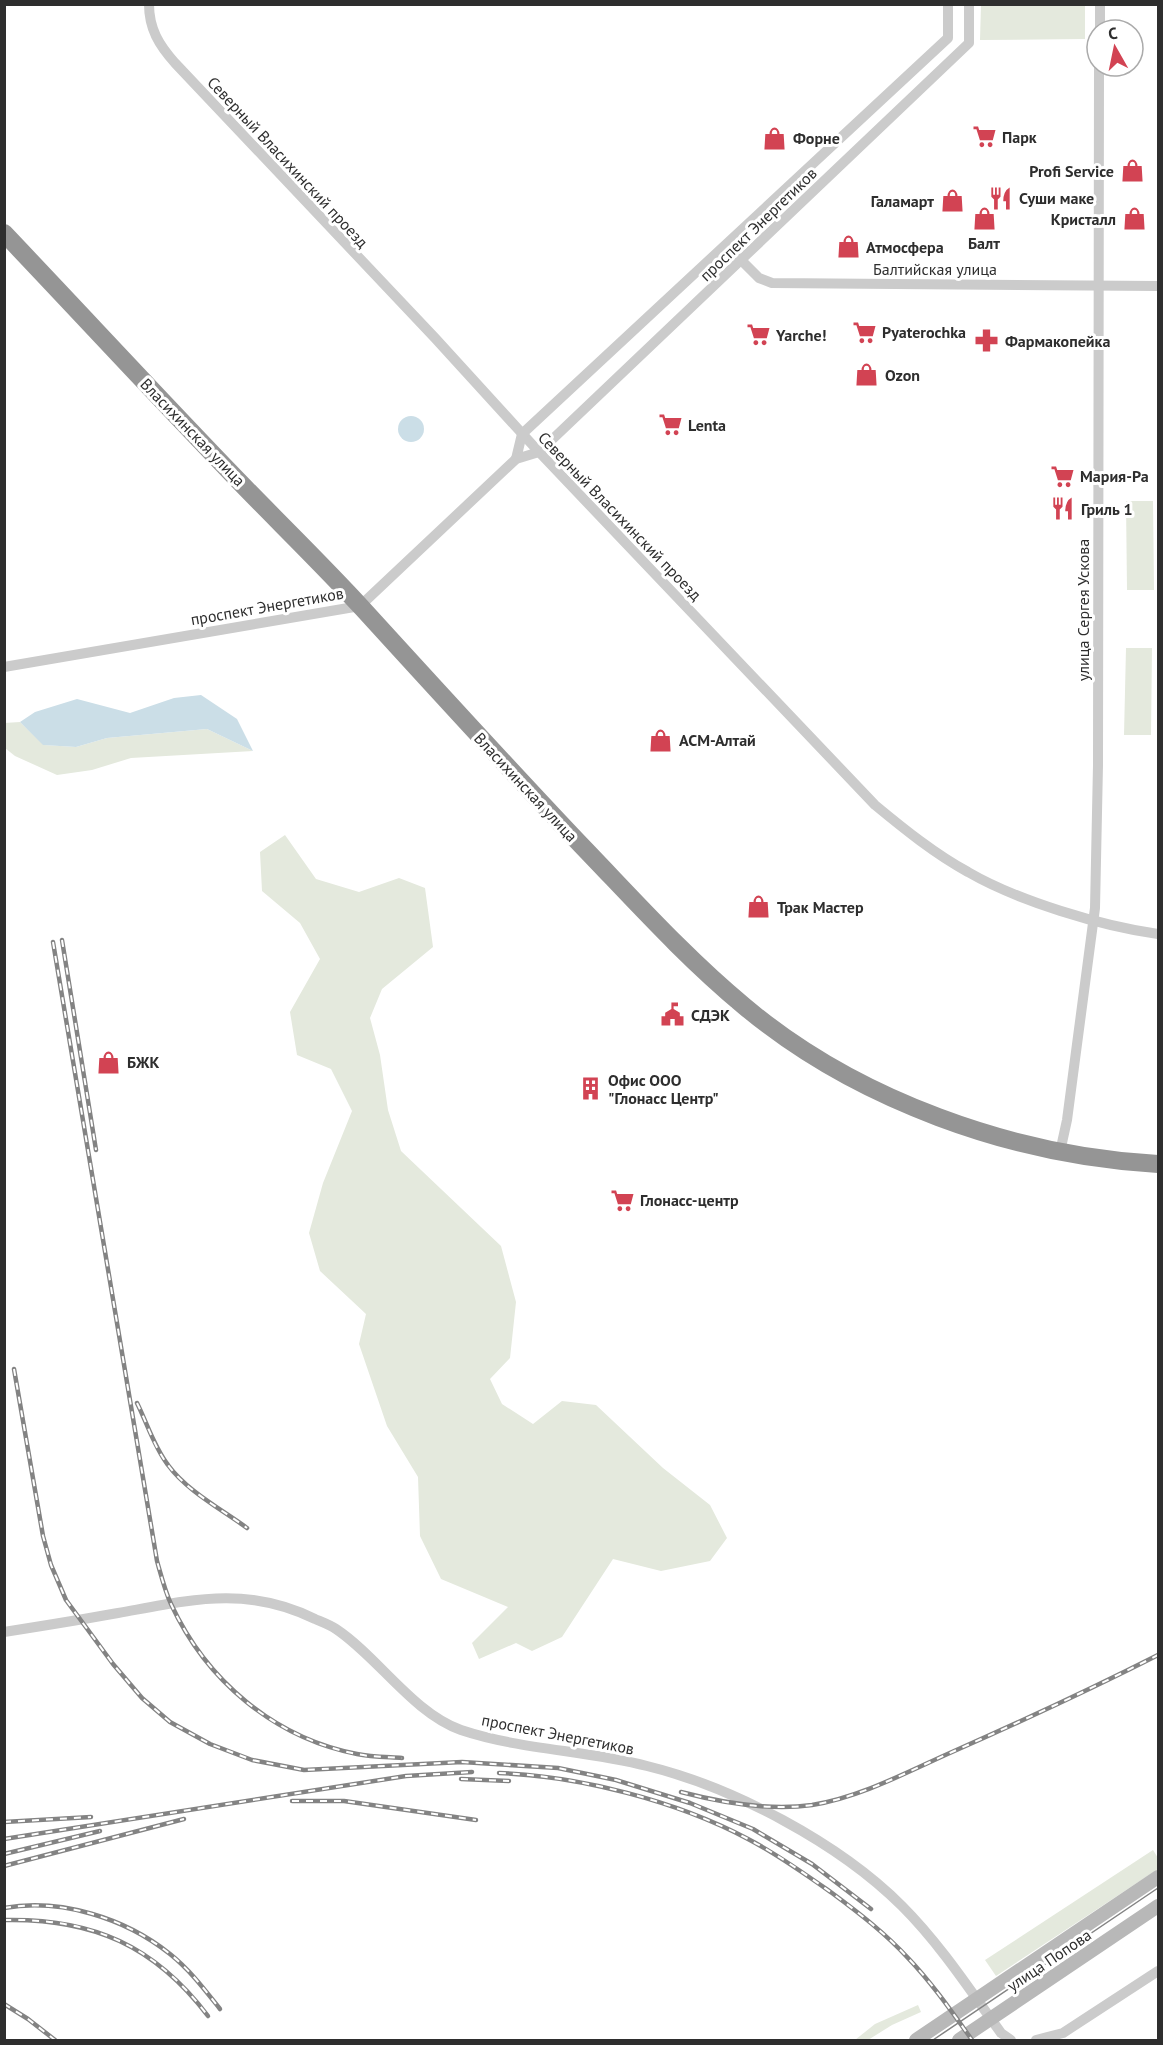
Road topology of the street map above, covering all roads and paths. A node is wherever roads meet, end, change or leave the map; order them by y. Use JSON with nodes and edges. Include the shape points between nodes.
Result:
{"nodes":[{"id":1,"x":149,"y":4,"type":"edge"},
{"id":2,"x":948,"y":4,"type":"edge"},
{"id":3,"x":969,"y":4,"type":"edge"},
{"id":4,"x":1099,"y":78,"type":"edge"},
{"id":5,"x":4,"y":233,"type":"edge"},
{"id":6,"x":726,"y":245,"type":"junction"},
{"id":7,"x":741,"y":260,"type":"junction"},
{"id":8,"x":1098,"y":286,"type":"junction"},
{"id":9,"x":1158,"y":286,"type":"edge"},
{"id":10,"x":522,"y":434,"type":"junction"},
{"id":11,"x":539,"y":452,"type":"junction"},
{"id":12,"x":516,"y":459,"type":"junction"},
{"id":13,"x":360,"y":606,"type":"junction"},
{"id":14,"x":4,"y":667,"type":"edge"},
{"id":15,"x":1094,"y":920,"type":"junction"},
{"id":16,"x":1158,"y":934,"type":"edge"},
{"id":17,"x":1060,"y":1152,"type":"junction"},
{"id":18,"x":1158,"y":1164,"type":"edge"},
{"id":19,"x":4,"y":1632,"type":"edge"},
{"id":20,"x":1158,"y":1877,"type":"edge"},
{"id":21,"x":1158,"y":1906,"type":"edge"},
{"id":22,"x":1158,"y":1971,"type":"edge"},
{"id":23,"x":918,"y":2039,"type":"edge"},
{"id":24,"x":959,"y":2040,"type":"edge"},
{"id":25,"x":1011,"y":2040,"type":"edge"},
{"id":26,"x":1036,"y":2040,"type":"edge"}],
"edges":[{"from":1,"to":10,"type":"street","name":"Северный Власихинский проезд","via":[[159,45]]},
{"from":2,"to":6,"type":"street","name":"проспект Энергетиков","via":[[948,38]]},
{"from":3,"to":7,"type":"street","name":"проспект Энергетиков","via":[[969,43]]},
{"from":4,"to":8,"type":"street","name":"улица Сергея Ускова"},
{"from":5,"to":13,"type":"highway","name":"Власихинская улица"},
{"from":6,"to":7,"type":"street","name":"Балтийская улица"},
{"from":6,"to":10,"type":"street","name":"проспект Энергетиков"},
{"from":7,"to":8,"type":"street","name":"Балтийская улица","via":[[759,278],[772,283]]},
{"from":7,"to":11,"type":"street","name":"проспект Энергетиков"},
{"from":8,"to":9,"type":"street","name":"Балтийская улица"},
{"from":8,"to":15,"type":"street","name":"улица Сергея Ускова","via":[[1098,765]]},
{"from":10,"to":11,"type":"street","name":"Северный Власихинский проезд"},
{"from":10,"to":12,"type":"street"},
{"from":11,"to":12,"type":"street"},
{"from":11,"to":15,"type":"street","name":"Северный Власихинский проезд","via":[[875,805],[979,878],[1027,899]]},
{"from":12,"to":13,"type":"street","name":"проспект Энергетиков"},
{"from":13,"to":14,"type":"street","name":"проспект Энергетиков"},
{"from":13,"to":17,"type":"highway","name":"Власихинская улица","via":[[652,920],[747,1009],[787,1038],[887,1096],[996,1137]]},
{"from":15,"to":16,"type":"street","name":"Северный Власихинский проезд"},
{"from":15,"to":17,"type":"street","name":"улица Сергея Ускова"},
{"from":17,"to":18,"type":"highway","name":"Власихинская улица"},
{"from":19,"to":25,"type":"street","name":"проспект Энергетиков","via":[[198,1599],[262,1600],[299,1611],[336,1629],[411,1697],[456,1728],[505,1742],[606,1757],[674,1774],[757,1806],[801,1831],[870,1877],[903,1906],[1001,2033]]},
{"from":20,"to":23,"type":"main road"},
{"from":21,"to":24,"type":"main road","name":"улица Попова"},
{"from":22,"to":26,"type":"street","via":[[1063,2033]]}]}
